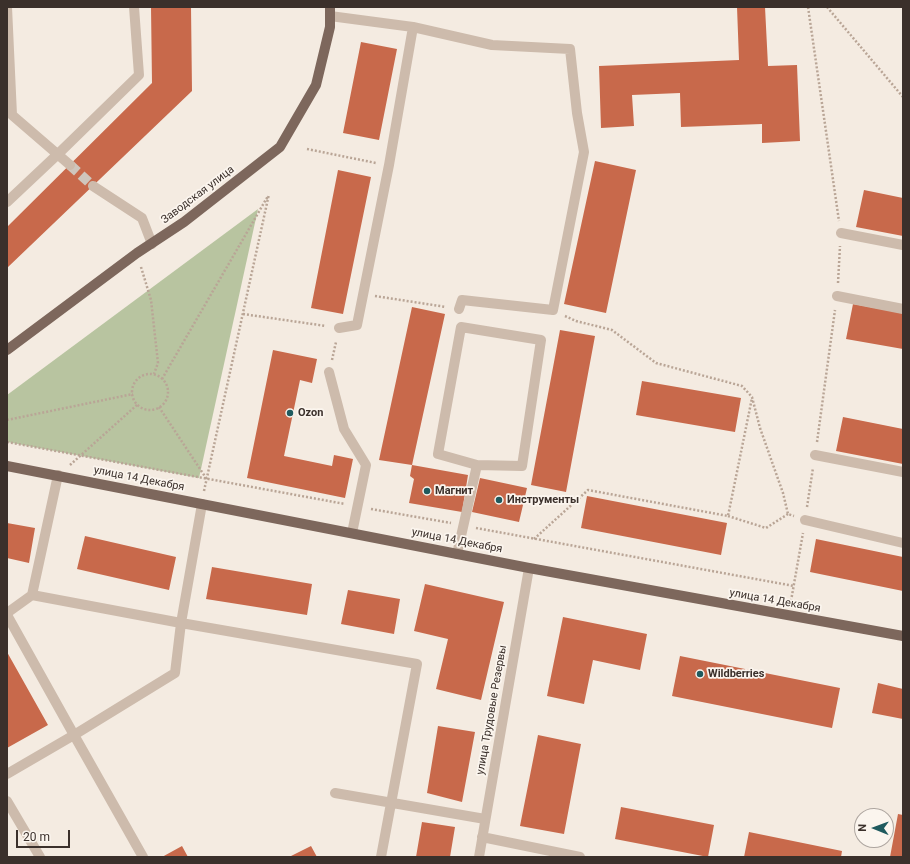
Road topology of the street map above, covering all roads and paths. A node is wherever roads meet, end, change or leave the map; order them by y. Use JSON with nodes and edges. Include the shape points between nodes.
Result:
{"nodes":[{"id":1,"x":8,"y":7,"type":"edge"},
{"id":2,"x":134,"y":7,"type":"edge"},
{"id":3,"x":808,"y":7,"type":"edge"},
{"id":4,"x":827,"y":7,"type":"edge"},
{"id":5,"x":330,"y":12,"type":"edge"},
{"id":6,"x":413,"y":27,"type":"junction"},
{"id":7,"x":903,"y":97,"type":"edge"},
{"id":8,"x":9,"y":115,"type":"edge"},
{"id":9,"x":308,"y":149,"type":"dead end"},
{"id":10,"x":58,"y":154,"type":"junction"},
{"id":11,"x":70,"y":165,"type":"tunnel mouth"},
{"id":12,"x":389,"y":165,"type":"junction"},
{"id":13,"x":93,"y":186,"type":"tunnel mouth"},
{"id":14,"x":7,"y":202,"type":"edge"},
{"id":15,"x":841,"y":233,"type":"junction"},
{"id":16,"x":152,"y":244,"type":"junction"},
{"id":17,"x":903,"y":245,"type":"edge"},
{"id":18,"x":137,"y":253,"type":"junction"},
{"id":19,"x":363,"y":294,"type":"junction"},
{"id":20,"x":837,"y":296,"type":"junction"},
{"id":21,"x":459,"y":309,"type":"joint"},
{"id":22,"x":903,"y":309,"type":"edge"},
{"id":23,"x":553,"y":310,"type":"junction"},
{"id":24,"x":243,"y":314,"type":"junction"},
{"id":25,"x":339,"y":328,"type":"junction"},
{"id":26,"x":7,"y":350,"type":"edge"},
{"id":27,"x":329,"y":372,"type":"joint"},
{"id":28,"x":154,"y":374,"type":"junction"},
{"id":29,"x":162,"y":379,"type":"junction"},
{"id":30,"x":132,"y":394,"type":"junction"},
{"id":31,"x":752,"y":397,"type":"junction"},
{"id":32,"x":138,"y":404,"type":"junction"},
{"id":33,"x":159,"y":407,"type":"junction"},
{"id":34,"x":7,"y":420,"type":"edge"},
{"id":35,"x":7,"y":442,"type":"edge"},
{"id":36,"x":815,"y":455,"type":"junction"},
{"id":37,"x":80,"y":456,"type":"junction"},
{"id":38,"x":477,"y":465,"type":"junction"},
{"id":39,"x":7,"y":466,"type":"edge"},
{"id":40,"x":903,"y":472,"type":"edge"},
{"id":41,"x":58,"y":476,"type":"junction"},
{"id":42,"x":207,"y":479,"type":"junction"},
{"id":43,"x":202,"y":504,"type":"junction"},
{"id":44,"x":347,"y":504,"type":"dead end"},
{"id":45,"x":370,"y":509,"type":"dead end"},
{"id":46,"x":788,"y":514,"type":"junction"},
{"id":47,"x":728,"y":516,"type":"junction"},
{"id":48,"x":806,"y":520,"type":"junction"},
{"id":49,"x":456,"y":524,"type":"dead end"},
{"id":50,"x":472,"y":527,"type":"dead end"},
{"id":51,"x":352,"y":533,"type":"junction"},
{"id":52,"x":534,"y":539,"type":"junction"},
{"id":53,"x":903,"y":543,"type":"edge"},
{"id":54,"x":457,"y":554,"type":"junction"},
{"id":55,"x":529,"y":568,"type":"junction"},
{"id":56,"x":794,"y":586,"type":"junction"},
{"id":57,"x":32,"y":595,"type":"junction"},
{"id":58,"x":7,"y":614,"type":"edge"},
{"id":59,"x":788,"y":616,"type":"junction"},
{"id":60,"x":181,"y":623,"type":"junction"},
{"id":61,"x":903,"y":636,"type":"edge"},
{"id":62,"x":74,"y":736,"type":"junction"},
{"id":63,"x":7,"y":774,"type":"edge"},
{"id":64,"x":335,"y":793,"type":"dead end"},
{"id":65,"x":7,"y":801,"type":"edge"},
{"id":66,"x":391,"y":802,"type":"junction"},
{"id":67,"x":485,"y":819,"type":"junction"},
{"id":68,"x":482,"y":837,"type":"junction"},
{"id":69,"x":40,"y":857,"type":"edge"},
{"id":70,"x":143,"y":857,"type":"edge"},
{"id":71,"x":380,"y":857,"type":"edge"},
{"id":72,"x":478,"y":857,"type":"edge"},
{"id":73,"x":580,"y":857,"type":"edge"}],
"edges":[{"from":1,"to":8,"type":"street"},
{"from":2,"to":10,"type":"street","via":[[139,75]]},
{"from":3,"to":15,"type":"path"},
{"from":4,"to":7,"type":"path"},
{"from":5,"to":6,"type":"street"},
{"from":5,"to":16,"type":"main road","name":"Заводская улица","via":[[330,27],[316,85],[280,147]]},
{"from":6,"to":12,"type":"street"},
{"from":6,"to":23,"type":"street","via":[[492,45],[570,50],[584,152]]},
{"from":8,"to":10,"type":"street"},
{"from":9,"to":12,"type":"path"},
{"from":10,"to":11,"type":"street"},
{"from":10,"to":14,"type":"street"},
{"from":12,"to":19,"type":"street"},
{"from":13,"to":16,"type":"street","via":[[142,218]]},
{"from":15,"to":17,"type":"street"},
{"from":15,"to":20,"type":"path"},
{"from":16,"to":18,"type":"main road","name":"Заводская улица"},
{"from":18,"to":26,"type":"main road","name":"Заводская улица"},
{"from":18,"to":28,"type":"path","via":[[151,300],[158,363]]},
{"from":19,"to":21,"type":"path"},
{"from":19,"to":25,"type":"street","via":[[357,325]]},
{"from":20,"to":22,"type":"street"},
{"from":20,"to":36,"type":"path"},
{"from":21,"to":23,"type":"street","via":[[462,300]]},
{"from":23,"to":31,"type":"path","via":[[576,321],[612,330],[656,363],[742,386]]},
{"from":24,"to":25,"type":"path"},
{"from":24,"to":29,"type":"path","via":[[269,194]]},
{"from":24,"to":42,"type":"path"},
{"from":25,"to":27,"type":"path"},
{"from":27,"to":51,"type":"street","via":[[344,429],[366,465]]},
{"from":28,"to":29,"type":"path"},
{"from":28,"to":30,"type":"path","via":[[138,378]]},
{"from":29,"to":33,"type":"path","via":[[168,392],[164,403]]},
{"from":30,"to":32,"type":"path"},
{"from":30,"to":34,"type":"path"},
{"from":31,"to":46,"type":"path"},
{"from":31,"to":47,"type":"path"},
{"from":32,"to":33,"type":"path","via":[[148,409]]},
{"from":32,"to":37,"type":"path"},
{"from":33,"to":42,"type":"path"},
{"from":35,"to":37,"type":"path"},
{"from":36,"to":40,"type":"street"},
{"from":36,"to":48,"type":"path"},
{"from":37,"to":41,"type":"path"},
{"from":37,"to":42,"type":"path"},
{"from":38,"to":38,"type":"street","via":[[438,454],[461,326],[541,340],[522,466]]},
{"from":38,"to":54,"type":"street"},
{"from":39,"to":41,"type":"main road","name":"улица 14 Декабря"},
{"from":41,"to":43,"type":"main road","name":"улица 14 Декабря"},
{"from":41,"to":57,"type":"street"},
{"from":42,"to":43,"type":"path"},
{"from":42,"to":44,"type":"path"},
{"from":43,"to":51,"type":"main road","name":"улица 14 Декабря"},
{"from":43,"to":60,"type":"street"},
{"from":45,"to":49,"type":"path"},
{"from":46,"to":47,"type":"path","via":[[766,528]]},
{"from":46,"to":48,"type":"path"},
{"from":47,"to":52,"type":"path","via":[[588,490]]},
{"from":48,"to":53,"type":"street"},
{"from":48,"to":56,"type":"path"},
{"from":50,"to":52,"type":"path"},
{"from":51,"to":54,"type":"main road","name":"улица 14 Декабря"},
{"from":52,"to":56,"type":"path"},
{"from":54,"to":55,"type":"main road","name":"улица 14 Декабря"},
{"from":55,"to":59,"type":"main road","name":"улица 14 Декабря"},
{"from":55,"to":67,"type":"street","name":"улица Трудовые Резервы"},
{"from":56,"to":59,"type":"path"},
{"from":57,"to":58,"type":"street"},
{"from":57,"to":60,"type":"street"},
{"from":58,"to":62,"type":"street"},
{"from":59,"to":61,"type":"main road","name":"улица 14 Декабря"},
{"from":60,"to":62,"type":"street","via":[[175,673]]},
{"from":60,"to":66,"type":"street","via":[[417,664]]},
{"from":62,"to":63,"type":"street"},
{"from":62,"to":70,"type":"street"},
{"from":64,"to":66,"type":"street"},
{"from":65,"to":69,"type":"street"},
{"from":66,"to":67,"type":"street"},
{"from":66,"to":71,"type":"street"},
{"from":67,"to":68,"type":"street","name":"улица Трудовые Резервы"},
{"from":68,"to":72,"type":"street","name":"улица Трудовые Резервы"},
{"from":68,"to":73,"type":"street"}]}
